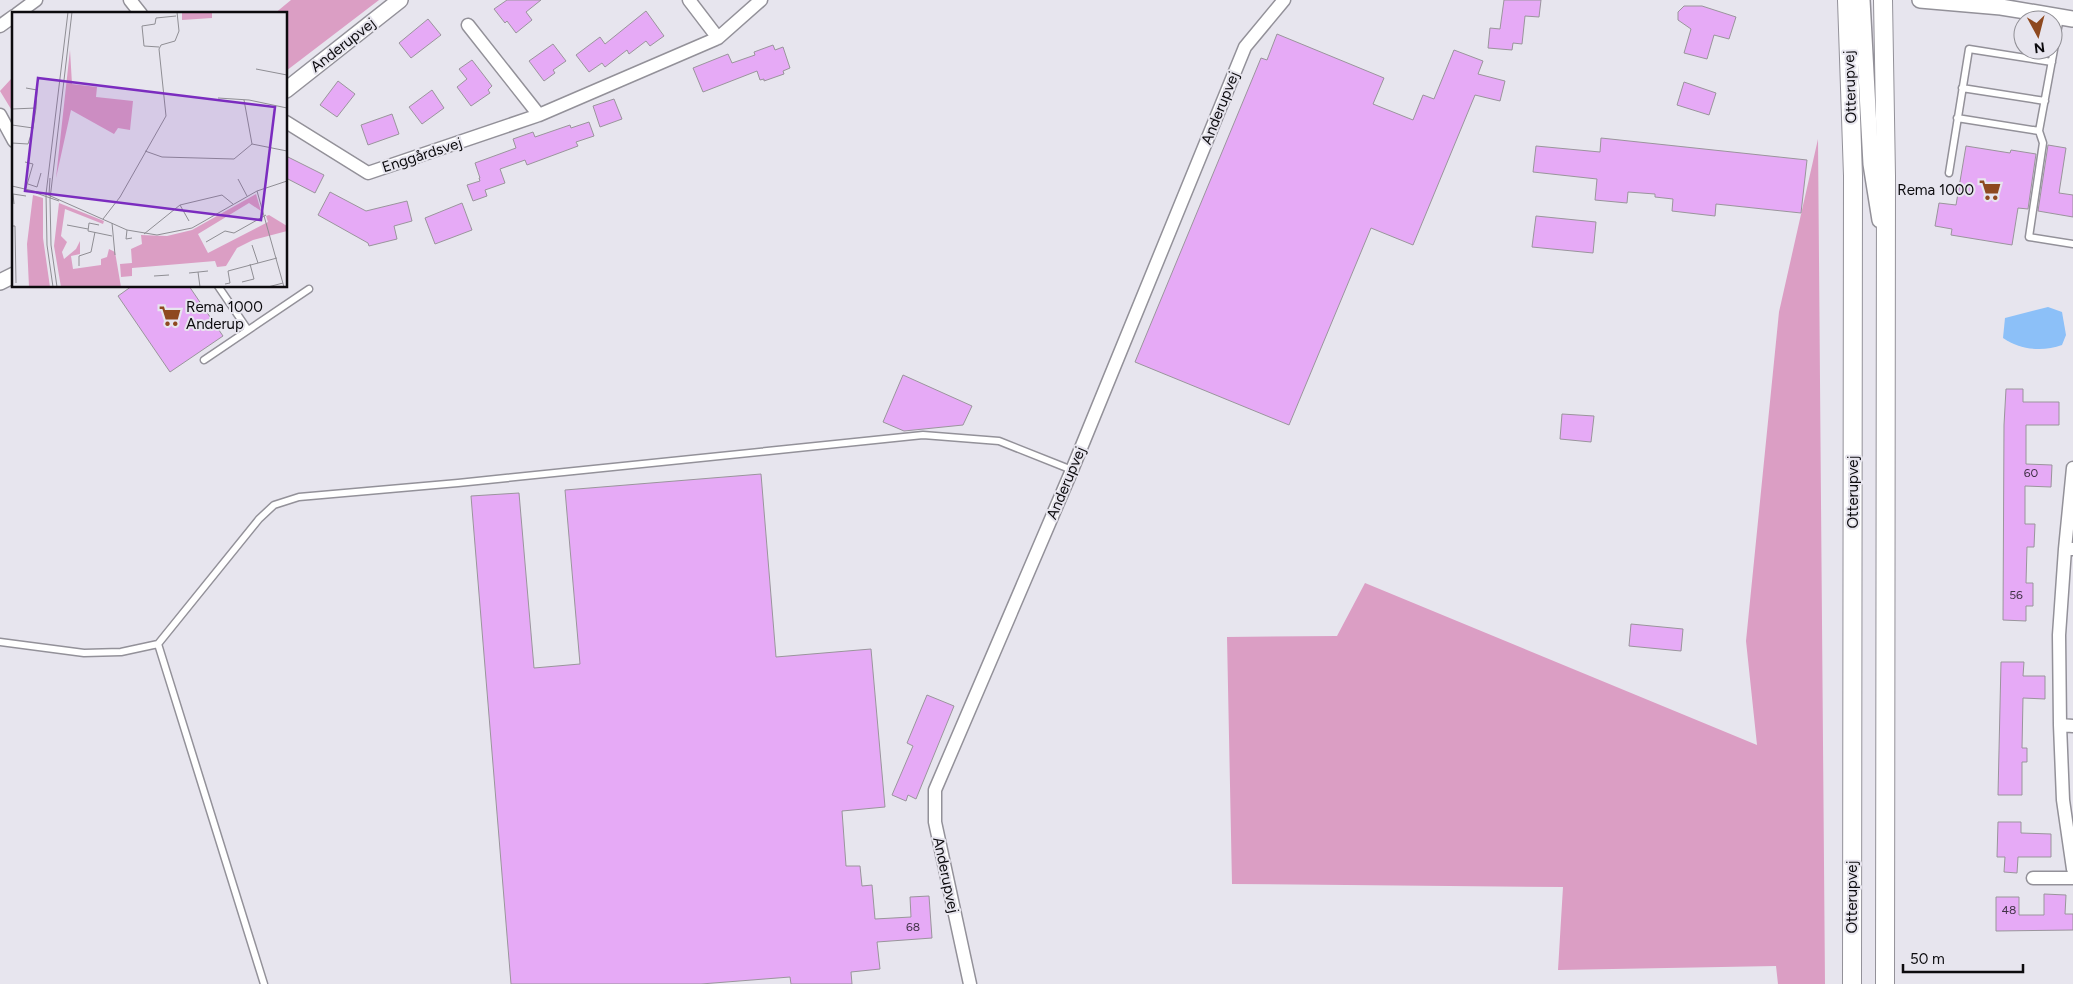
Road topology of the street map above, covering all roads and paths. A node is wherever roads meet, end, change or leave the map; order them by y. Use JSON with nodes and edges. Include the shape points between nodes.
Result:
{"nodes":[{"id":1,"x":36,"y":0,"type":"edge"},
{"id":2,"x":130,"y":0,"type":"edge"},
{"id":3,"x":400,"y":0,"type":"edge"},
{"id":4,"x":689,"y":0,"type":"edge"},
{"id":5,"x":761,"y":0,"type":"edge"},
{"id":6,"x":1284,"y":0,"type":"edge"},
{"id":7,"x":1847,"y":0,"type":"edge"},
{"id":8,"x":1862,"y":0,"type":"edge"},
{"id":9,"x":1883,"y":0,"type":"edge"},
{"id":10,"x":1920,"y":0,"type":"edge"},
{"id":11,"x":1997,"y":4,"type":"edge"},
{"id":12,"x":19,"y":12,"type":"edge"},
{"id":13,"x":139,"y":12,"type":"edge"},
{"id":14,"x":12,"y":17,"type":"edge"},
{"id":15,"x":2067,"y":18,"type":"edge"},
{"id":16,"x":468,"y":25,"type":"dead end"},
{"id":17,"x":0,"y":26,"type":"edge"},
{"id":18,"x":718,"y":38,"type":"junction"},
{"id":19,"x":2052,"y":62,"type":"junction"},
{"id":20,"x":288,"y":88,"type":"edge"},
{"id":21,"x":1962,"y":88,"type":"junction"},
{"id":22,"x":2045,"y":101,"type":"junction"},
{"id":23,"x":0,"y":116,"type":"edge"},
{"id":24,"x":540,"y":116,"type":"junction"},
{"id":25,"x":1957,"y":118,"type":"junction"},
{"id":26,"x":288,"y":123,"type":"edge"},
{"id":27,"x":2039,"y":131,"type":"junction"},
{"id":28,"x":12,"y":137,"type":"edge"},
{"id":29,"x":1948,"y":173,"type":"dead end"},
{"id":30,"x":2073,"y":244,"type":"edge"},
{"id":31,"x":1885,"y":256,"type":"junction"},
{"id":32,"x":12,"y":276,"type":"edge"},
{"id":33,"x":0,"y":282,"type":"edge"},
{"id":34,"x":219,"y":288,"type":"edge"},
{"id":35,"x":309,"y":289,"type":"dead end"},
{"id":36,"x":248,"y":330,"type":"junction"},
{"id":37,"x":204,"y":360,"type":"dead end"},
{"id":38,"x":2073,"y":468,"type":"edge"},
{"id":39,"x":1072,"y":470,"type":"junction"},
{"id":40,"x":2069,"y":549,"type":"edge"},
{"id":41,"x":0,"y":642,"type":"edge"},
{"id":42,"x":158,"y":644,"type":"junction"},
{"id":43,"x":2067,"y":726,"type":"edge"},
{"id":44,"x":2073,"y":869,"type":"edge"},
{"id":45,"x":2032,"y":878,"type":"dead end"},
{"id":46,"x":2073,"y":878,"type":"edge"},
{"id":47,"x":264,"y":984,"type":"edge"},
{"id":48,"x":970,"y":984,"type":"edge"},
{"id":49,"x":1852,"y":984,"type":"edge"},
{"id":50,"x":1885,"y":984,"type":"edge"}],
"edges":[{"from":1,"to":12,"type":"street"},
{"from":2,"to":13,"type":"street"},
{"from":3,"to":20,"type":"street","name":"Anderupvej"},
{"from":4,"to":18,"type":"street"},
{"from":5,"to":18,"type":"street","name":"Enggårdsvej"},
{"from":6,"to":39,"type":"street","name":"Anderupvej","via":[[1246,47]]},
{"from":7,"to":49,"type":"main road","name":"Otterupvej","via":[[1853,176]]},
{"from":8,"to":31,"type":"street","via":[[1872,164]]},
{"from":9,"to":31,"type":"main road"},
{"from":10,"to":11,"type":"street"},
{"from":11,"to":15,"type":"street"},
{"from":14,"to":17,"type":"street"},
{"from":15,"to":19,"type":"lane"},
{"from":16,"to":24,"type":"street"},
{"from":18,"to":24,"type":"street","name":"Enggårdsvej"},
{"from":19,"to":21,"type":"lane","via":[[1969,48]]},
{"from":19,"to":22,"type":"lane"},
{"from":21,"to":22,"type":"lane"},
{"from":21,"to":25,"type":"lane"},
{"from":22,"to":27,"type":"lane"},
{"from":23,"to":28,"type":"street"},
{"from":24,"to":26,"type":"street","name":"Enggårdsvej","via":[[368,173]]},
{"from":25,"to":27,"type":"lane"},
{"from":25,"to":29,"type":"lane"},
{"from":27,"to":30,"type":"lane","via":[[2043,143],[2029,237]]},
{"from":31,"to":50,"type":"main road"},
{"from":32,"to":33,"type":"street"},
{"from":34,"to":36,"type":"lane"},
{"from":35,"to":36,"type":"lane"},
{"from":36,"to":37,"type":"lane"},
{"from":38,"to":40,"type":"street"},
{"from":39,"to":42,"type":"lane","via":[[998,441],[923,435],[299,497],[274,505],[259,519]]},
{"from":39,"to":48,"type":"street","name":"Anderupvej","via":[[935,790],[934,822]]},
{"from":40,"to":43,"type":"street","via":[[2059,635]]},
{"from":41,"to":42,"type":"lane","via":[[84,653],[121,652]]},
{"from":42,"to":47,"type":"lane"},
{"from":43,"to":44,"type":"street","via":[[2063,800]]},
{"from":45,"to":46,"type":"street"}]}
